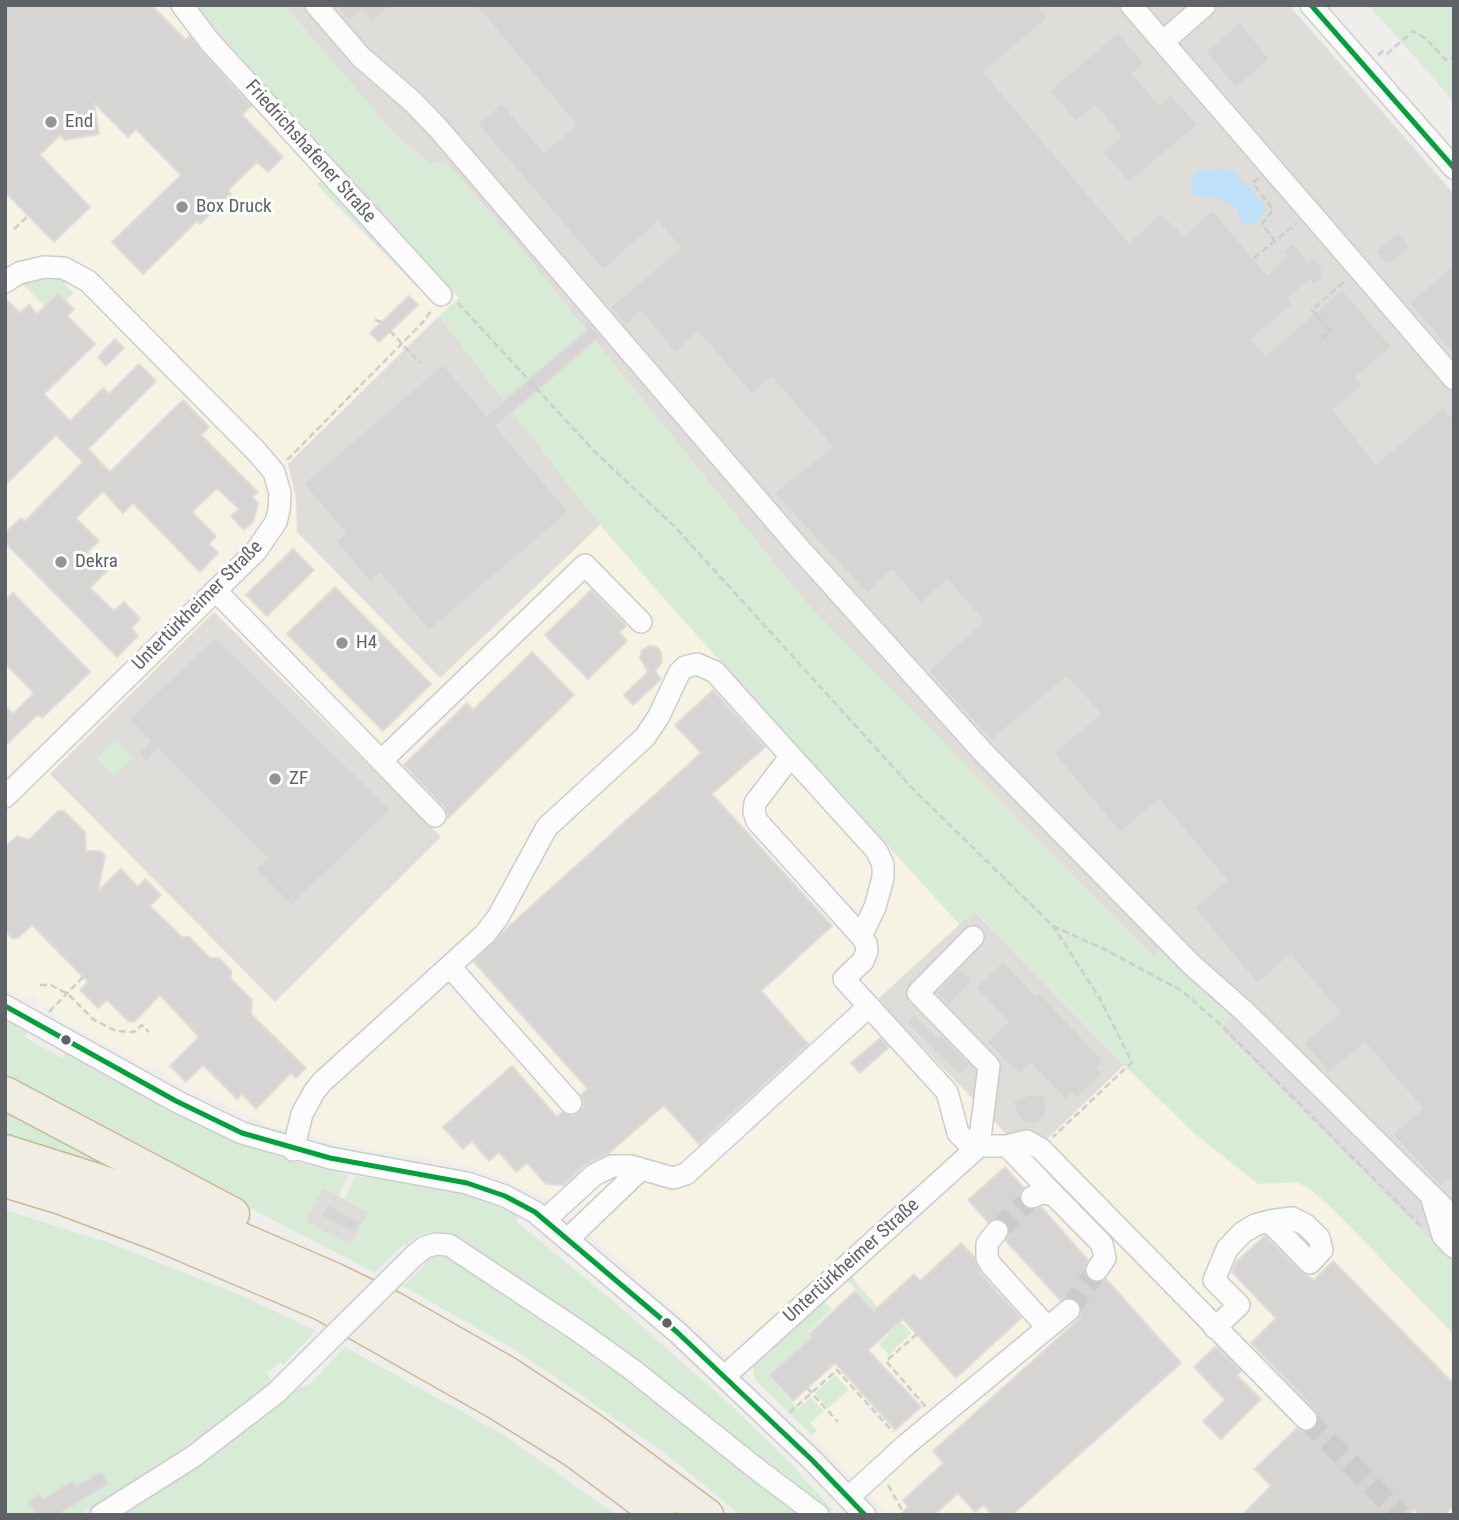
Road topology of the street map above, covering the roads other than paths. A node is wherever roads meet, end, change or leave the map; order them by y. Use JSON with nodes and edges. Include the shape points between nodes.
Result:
{"nodes":[{"id":1,"x":182,"y":5,"type":"edge"},
{"id":2,"x":316,"y":5,"type":"edge"},
{"id":3,"x":1131,"y":5,"type":"edge"},
{"id":4,"x":1205,"y":5,"type":"edge"},
{"id":5,"x":1314,"y":6,"type":"edge"},
{"id":6,"x":1163,"y":42,"type":"junction"},
{"id":7,"x":1454,"y":168,"type":"edge"},
{"id":8,"x":5,"y":282,"type":"edge"},
{"id":9,"x":449,"y":298,"type":"road end"},
{"id":10,"x":1454,"y":379,"type":"edge"},
{"id":11,"x":216,"y":592,"type":"junction"},
{"id":12,"x":641,"y":622,"type":"dead end"},
{"id":13,"x":789,"y":754,"type":"junction"},
{"id":14,"x":381,"y":761,"type":"junction"},
{"id":15,"x":5,"y":797,"type":"edge"},
{"id":16,"x":435,"y":816,"type":"dead end"},
{"id":17,"x":861,"y":936,"type":"junction"},
{"id":18,"x":973,"y":937,"type":"dead end"},
{"id":19,"x":450,"y":967,"type":"junction"},
{"id":20,"x":5,"y":1006,"type":"edge"},
{"id":21,"x":869,"y":1006,"type":"junction"},
{"id":22,"x":5,"y":1093,"type":"edge"},
{"id":23,"x":571,"y":1104,"type":"dead end"},
{"id":24,"x":1007,"y":1146,"type":"junction"},
{"id":25,"x":977,"y":1147,"type":"junction"},
{"id":26,"x":293,"y":1150,"type":"junction"},
{"id":27,"x":5,"y":1151,"type":"edge"},
{"id":28,"x":641,"y":1169,"type":"junction"},
{"id":29,"x":5,"y":1181,"type":"edge"},
{"id":30,"x":1054,"y":1195,"type":"junction"},
{"id":31,"x":1032,"y":1197,"type":"tunnel mouth"},
{"id":32,"x":1431,"y":1197,"type":"junction"},
{"id":33,"x":1454,"y":1218,"type":"edge"},
{"id":34,"x":546,"y":1219,"type":"junction"},
{"id":35,"x":1269,"y":1221,"type":"dead end"},
{"id":36,"x":997,"y":1231,"type":"tunnel mouth"},
{"id":37,"x":569,"y":1238,"type":"junction"},
{"id":38,"x":1454,"y":1247,"type":"edge"},
{"id":39,"x":1097,"y":1270,"type":"tunnel mouth"},
{"id":40,"x":336,"y":1280,"type":"junction"},
{"id":41,"x":1069,"y":1310,"type":"tunnel mouth"},
{"id":42,"x":1047,"y":1327,"type":"junction"},
{"id":43,"x":1215,"y":1328,"type":"junction"},
{"id":44,"x":724,"y":1376,"type":"junction"},
{"id":45,"x":1306,"y":1419,"type":"tunnel mouth"},
{"id":46,"x":849,"y":1497,"type":"junction"},
{"id":47,"x":101,"y":1515,"type":"edge"},
{"id":48,"x":660,"y":1515,"type":"edge"},
{"id":49,"x":707,"y":1515,"type":"edge"},
{"id":50,"x":818,"y":1515,"type":"edge"},
{"id":51,"x":865,"y":1515,"type":"edge"}],
"edges":[{"from":1,"to":9,"type":"street","name":"Friedrichshafener Straße","via":[[210,42]]},
{"from":2,"to":32,"type":"street","via":[[361,57],[438,128],[799,548],[983,752]]},
{"from":3,"to":6,"type":"street"},
{"from":4,"to":6,"type":"street"},
{"from":5,"to":7,"type":"street","via":[[1397,120]]},
{"from":6,"to":10,"type":"street"},
{"from":8,"to":11,"type":"street","name":"Untertürkheimer Straße","via":[[44,267],[64,268],[88,281],[274,472],[280,493],[276,522],[263,543]]},
{"from":11,"to":14,"type":"street"},
{"from":11,"to":15,"type":"street","name":"Untertürkheimer Straße"},
{"from":12,"to":14,"type":"street","via":[[585,565]]},
{"from":13,"to":17,"type":"street","via":[[876,850],[883,864],[875,907]]},
{"from":13,"to":17,"type":"street","via":[[755,803],[757,821]]},
{"from":13,"to":19,"type":"street","via":[[715,673],[696,664],[685,667],[673,681],[652,728],[547,828],[498,918]]},
{"from":14,"to":16,"type":"street"},
{"from":17,"to":21,"type":"street","via":[[867,951],[844,979]]},
{"from":18,"to":25,"type":"street","via":[[918,993],[989,1066]]},
{"from":19,"to":23,"type":"street"},
{"from":19,"to":26,"type":"street","via":[[322,1082],[302,1114]]},
{"from":20,"to":26,"type":"street","via":[[176,1101],[242,1133]]},
{"from":21,"to":25,"type":"street","via":[[947,1092],[958,1133]]},
{"from":21,"to":28,"type":"street","via":[[686,1174],[673,1178]]},
{"from":22,"to":40,"type":"highway","via":[[261,1228]]},
{"from":24,"to":25,"type":"street"},
{"from":24,"to":30,"type":"street"},
{"from":24,"to":43,"type":"street","via":[[1027,1141],[1041,1149]]},
{"from":25,"to":44,"type":"street","name":"Untertürkheimer Straße"},
{"from":26,"to":34,"type":"street","via":[[467,1183],[506,1196]]},
{"from":27,"to":40,"type":"highway","via":[[165,1206]]},
{"from":28,"to":34,"type":"street","via":[[623,1165],[602,1170]]},
{"from":28,"to":37,"type":"street"},
{"from":29,"to":48,"type":"highway","via":[[157,1234],[322,1304],[574,1451]]},
{"from":30,"to":31,"type":"street","via":[[1042,1192]]},
{"from":30,"to":39,"type":"street","via":[[1102,1244],[1105,1258]]},
{"from":32,"to":33,"type":"street"},
{"from":32,"to":38,"type":"street","via":[[1443,1236]]},
{"from":34,"to":37,"type":"street"},
{"from":35,"to":43,"type":"street","via":[[1242,1233],[1227,1249],[1214,1280],[1239,1305]]},
{"from":36,"to":42,"type":"street","via":[[987,1244],[987,1258]]},
{"from":37,"to":44,"type":"street"},
{"from":40,"to":49,"type":"highway","via":[[509,1374]]},
{"from":41,"to":42,"type":"street"},
{"from":42,"to":46,"type":"street"},
{"from":43,"to":45,"type":"street"},
{"from":44,"to":46,"type":"street"},
{"from":46,"to":51,"type":"street"},
{"from":47,"to":50,"type":"street","bridge":true,"via":[[194,1455],[276,1393],[415,1255],[436,1244],[449,1245],[634,1371]]}]}
